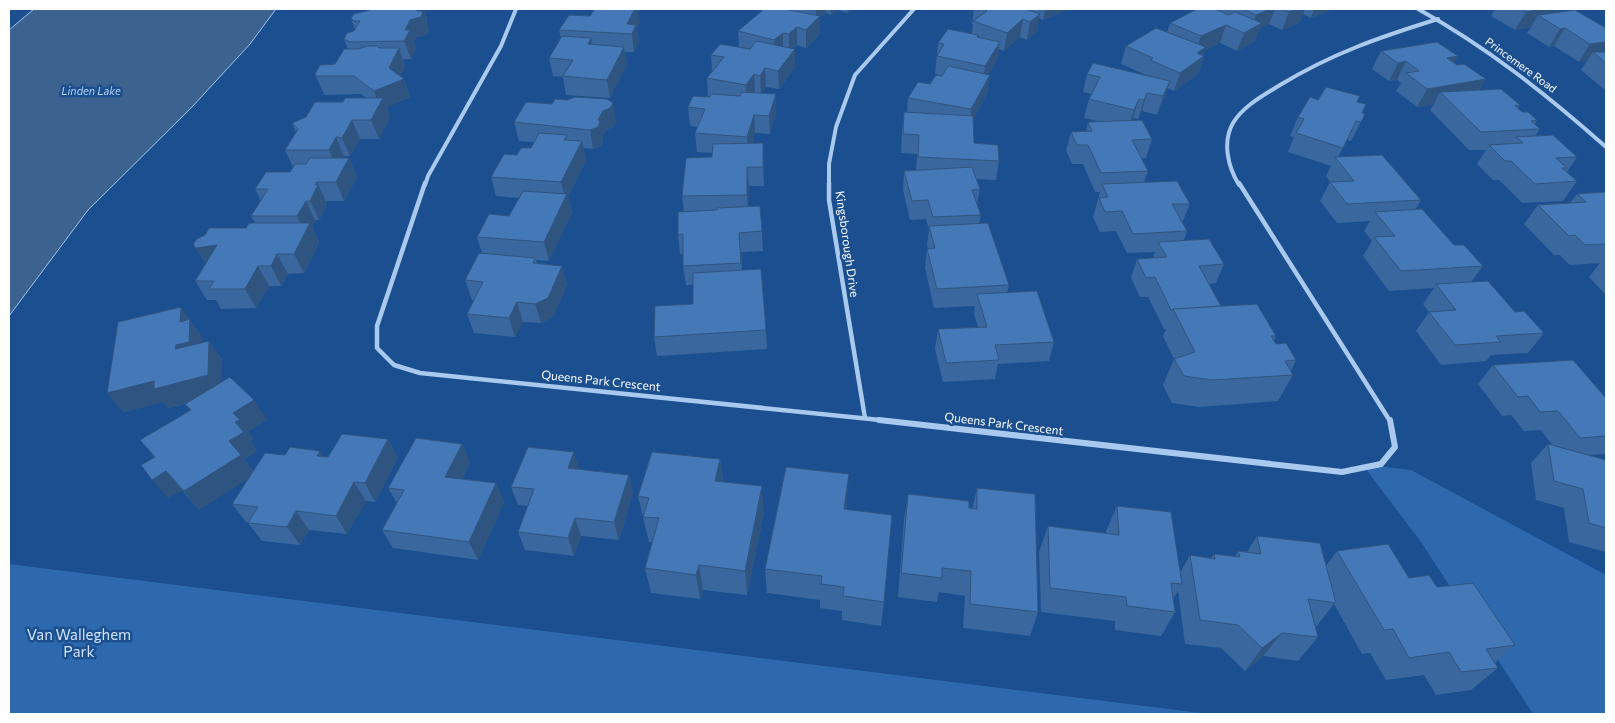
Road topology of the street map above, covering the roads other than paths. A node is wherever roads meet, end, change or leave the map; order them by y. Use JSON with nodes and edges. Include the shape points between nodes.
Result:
{"nodes":[{"id":1,"x":516,"y":9,"type":"edge"},
{"id":2,"x":914,"y":9,"type":"edge"},
{"id":3,"x":1418,"y":9,"type":"edge"},
{"id":4,"x":1438,"y":19,"type":"junction"},
{"id":5,"x":1606,"y":147,"type":"edge"},
{"id":6,"x":865,"y":418,"type":"junction"}],
"edges":[{"from":1,"to":6,"type":"street","name":"Queens Park Crescent","via":[[501,46],[428,176],[377,326],[376,348],[394,365],[420,373]]},
{"from":2,"to":6,"type":"street","name":"Kingsborough Drive","via":[[855,75],[836,127],[829,164],[829,200]]},
{"from":3,"to":4,"type":"street","name":"Princemere Road"},
{"from":4,"to":5,"type":"street","name":"Princemere Road","via":[[1540,89]]},
{"from":4,"to":6,"type":"street","name":"Queens Park Crescent","via":[[1356,46],[1312,66],[1245,109],[1230,129],[1227,157],[1235,178],[1390,420],[1395,447],[1381,464],[1342,472]]}]}
